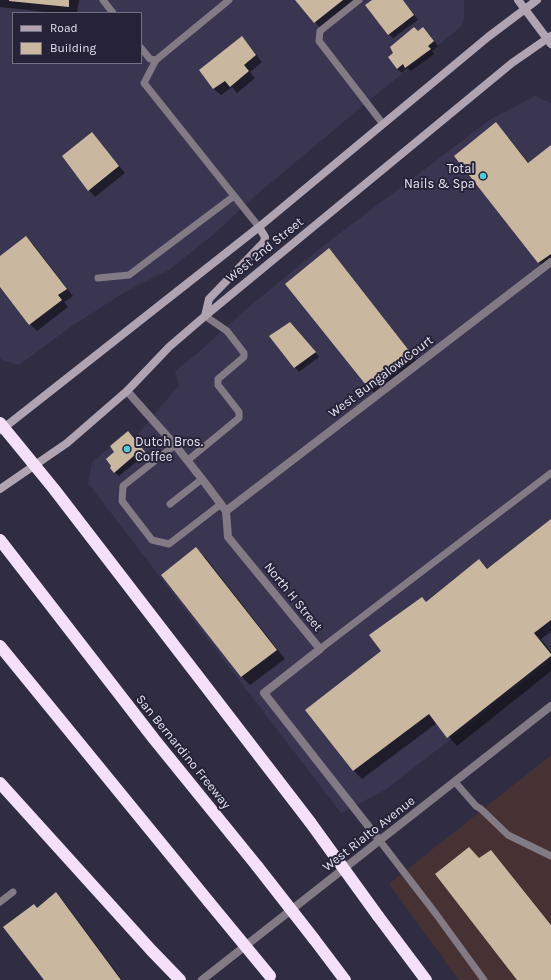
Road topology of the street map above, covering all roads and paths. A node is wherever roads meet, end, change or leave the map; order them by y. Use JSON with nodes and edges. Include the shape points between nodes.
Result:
{"nodes":[{"id":1,"x":103,"y":0,"type":"edge"},
{"id":2,"x":229,"y":0,"type":"edge"},
{"id":3,"x":359,"y":0,"type":"edge"},
{"id":4,"x":518,"y":0,"type":"edge"},
{"id":5,"x":537,"y":0,"type":"edge"},
{"id":6,"x":525,"y":10,"type":"junction"},
{"id":7,"x":112,"y":12,"type":"edge"},
{"id":8,"x":549,"y":40,"type":"edge"},
{"id":9,"x":142,"y":49,"type":"edge"},
{"id":10,"x":156,"y":60,"type":"junction"},
{"id":11,"x":383,"y":124,"type":"junction"},
{"id":12,"x":234,"y":196,"type":"junction"},
{"id":13,"x":258,"y":227,"type":"junction"},
{"id":14,"x":551,"y":262,"type":"edge"},
{"id":15,"x":98,"y":278,"type":"dead end"},
{"id":16,"x":205,"y":316,"type":"junction"},
{"id":17,"x":127,"y":391,"type":"junction"},
{"id":18,"x":1,"y":427,"type":"edge"},
{"id":19,"x":175,"y":444,"type":"junction"},
{"id":20,"x":188,"y":460,"type":"junction"},
{"id":21,"x":35,"y":465,"type":"junction"},
{"id":22,"x":551,"y":473,"type":"edge"},
{"id":23,"x":202,"y":479,"type":"junction"},
{"id":24,"x":0,"y":489,"type":"edge"},
{"id":25,"x":170,"y":504,"type":"dead end"},
{"id":26,"x":223,"y":508,"type":"junction"},
{"id":27,"x":0,"y":540,"type":"edge"},
{"id":28,"x":0,"y":646,"type":"edge"},
{"id":29,"x":320,"y":649,"type":"junction"},
{"id":30,"x":551,"y":706,"type":"edge"},
{"id":31,"x":455,"y":782,"type":"junction"},
{"id":32,"x":0,"y":783,"type":"edge"},
{"id":33,"x":380,"y":841,"type":"junction"},
{"id":34,"x":551,"y":856,"type":"edge"},
{"id":35,"x":13,"y":892,"type":"dead end"},
{"id":36,"x":0,"y":902,"type":"edge"},
{"id":37,"x":271,"y":978,"type":"edge"},
{"id":38,"x":180,"y":980,"type":"edge"},
{"id":39,"x":202,"y":980,"type":"edge"},
{"id":40,"x":345,"y":980,"type":"edge"},
{"id":41,"x":426,"y":980,"type":"edge"},
{"id":42,"x":484,"y":980,"type":"edge"}],
"edges":[{"from":1,"to":7,"type":"lane"},
{"from":2,"to":10,"type":"lane"},
{"from":3,"to":11,"type":"lane","via":[[320,31],[319,41]]},
{"from":4,"to":6,"type":"main road"},
{"from":5,"to":6,"type":"main road","name":"West 2nd Street"},
{"from":6,"to":8,"type":"main road"},
{"from":6,"to":11,"type":"main road","name":"West 2nd Street","via":[[488,37]]},
{"from":8,"to":16,"type":"main road","name":"West 2nd Street","via":[[505,68]]},
{"from":9,"to":10,"type":"lane","via":[[150,59]]},
{"from":10,"to":12,"type":"lane","via":[[144,83]]},
{"from":11,"to":13,"type":"main road","name":"West 2nd Street"},
{"from":12,"to":13,"type":"lane"},
{"from":12,"to":15,"type":"lane","via":[[129,275]]},
{"from":13,"to":16,"type":"main road","via":[[265,237],[264,242],[209,299]]},
{"from":13,"to":18,"type":"main road","name":"West 2nd Street"},
{"from":14,"to":26,"type":"street","name":"West Bungalow Court"},
{"from":16,"to":17,"type":"main road","name":"West 2nd Street","via":[[169,347]]},
{"from":16,"to":20,"type":"lane","via":[[228,331],[244,353],[244,357],[218,379],[218,385],[239,412],[239,418]]},
{"from":17,"to":19,"type":"street"},
{"from":17,"to":21,"type":"main road","name":"West 2nd Street","via":[[67,443]]},
{"from":18,"to":21,"type":"highway"},
{"from":19,"to":20,"type":"street"},
{"from":19,"to":26,"type":"lane","via":[[123,486],[122,501],[152,540],[169,544]]},
{"from":20,"to":23,"type":"street"},
{"from":21,"to":24,"type":"main road","name":"West 2nd Street"},
{"from":21,"to":41,"type":"highway","bridge":true,"via":[[310,822]]},
{"from":22,"to":29,"type":"lane"},
{"from":23,"to":25,"type":"lane"},
{"from":23,"to":26,"type":"street"},
{"from":26,"to":29,"type":"street","name":"North H Street","via":[[228,537]]},
{"from":27,"to":40,"type":"highway","name":"San Bernardino Freeway","bridge":true},
{"from":28,"to":37,"type":"highway","bridge":true},
{"from":29,"to":33,"type":"street","name":"North H Street","via":[[264,693]]},
{"from":30,"to":31,"type":"street","name":"West Rialto Avenue"},
{"from":31,"to":33,"type":"street","name":"West Rialto Avenue"},
{"from":31,"to":34,"type":"lane","via":[[476,806],[508,835]]},
{"from":32,"to":38,"type":"highway"},
{"from":33,"to":39,"type":"street","name":"West Rialto Avenue"},
{"from":33,"to":42,"type":"lane"},
{"from":35,"to":36,"type":"lane"}]}
